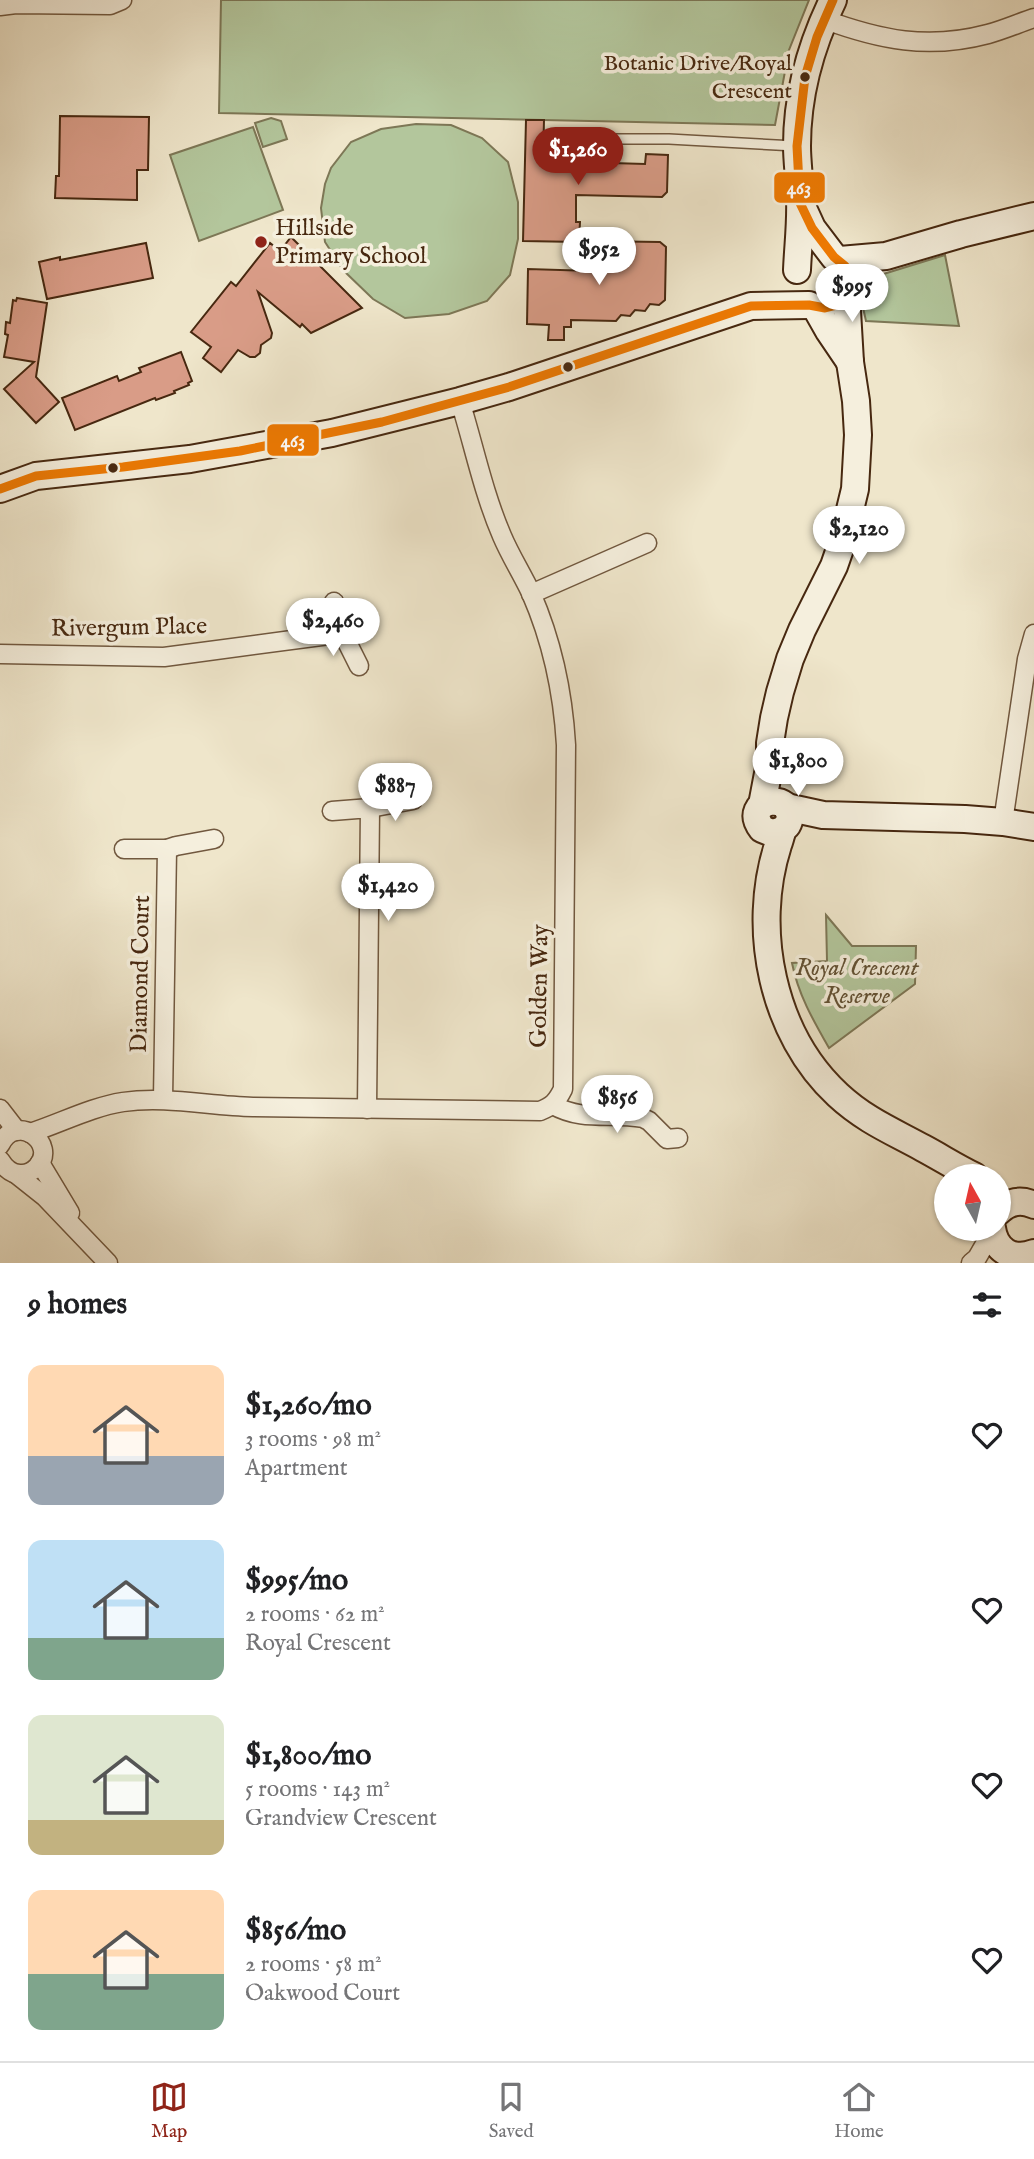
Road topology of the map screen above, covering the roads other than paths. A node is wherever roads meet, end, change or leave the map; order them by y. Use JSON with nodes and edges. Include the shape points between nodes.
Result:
{"nodes":[{"id":1,"x":121,"y":0,"type":"edge"},
{"id":2,"x":0,"y":6,"type":"edge"},
{"id":3,"x":828,"y":10,"type":"edge"},
{"id":4,"x":1034,"y":18,"type":"edge"},
{"id":5,"x":563,"y":139,"type":"dead end"},
{"id":6,"x":797,"y":146,"type":"junction"},
{"id":7,"x":800,"y":203,"type":"junction"},
{"id":8,"x":1034,"y":216,"type":"edge"},
{"id":9,"x":886,"y":256,"type":"junction"},
{"id":10,"x":837,"y":258,"type":"junction"},
{"id":11,"x":796,"y":272,"type":"junction"},
{"id":12,"x":847,"y":292,"type":"junction"},
{"id":13,"x":751,"y":306,"type":"junction"},
{"id":14,"x":813,"y":306,"type":"junction"},
{"id":15,"x":850,"y":362,"type":"junction"},
{"id":16,"x":460,"y":401,"type":"junction"},
{"id":17,"x":0,"y":467,"type":"edge"},
{"id":18,"x":36,"y":476,"type":"junction"},
{"id":19,"x":0,"y":489,"type":"edge"},
{"id":20,"x":647,"y":543,"type":"dead end"},
{"id":21,"x":531,"y":594,"type":"junction"},
{"id":22,"x":334,"y":602,"type":"dead end"},
{"id":23,"x":342,"y":632,"type":"junction"},
{"id":24,"x":1034,"y":634,"type":"edge"},
{"id":25,"x":0,"y":654,"type":"edge"},
{"id":26,"x":359,"y":666,"type":"dead end"},
{"id":27,"x":413,"y":800,"type":"dead end"},
{"id":28,"x":370,"y":808,"type":"junction"},
{"id":29,"x":331,"y":811,"type":"dead end"},
{"id":30,"x":777,"y":817,"type":"junction"},
{"id":31,"x":1003,"y":822,"type":"junction"},
{"id":32,"x":1034,"y":828,"type":"edge"},
{"id":33,"x":214,"y":839,"type":"dead end"},
{"id":34,"x":124,"y":849,"type":"dead end"},
{"id":35,"x":167,"y":849,"type":"junction"},
{"id":36,"x":163,"y":1099,"type":"junction"},
{"id":37,"x":553,"y":1105,"type":"junction"},
{"id":38,"x":0,"y":1109,"type":"edge"},
{"id":39,"x":367,"y":1109,"type":"junction"},
{"id":40,"x":76,"y":1117,"type":"junction"},
{"id":41,"x":24,"y":1132,"type":"junction"},
{"id":42,"x":678,"y":1138,"type":"dead end"},
{"id":43,"x":0,"y":1145,"type":"edge"},
{"id":44,"x":41,"y":1156,"type":"junction"},
{"id":45,"x":0,"y":1160,"type":"edge"},
{"id":46,"x":952,"y":1164,"type":"edge"},
{"id":47,"x":16,"y":1174,"type":"junction"},
{"id":48,"x":1013,"y":1209,"type":"edge"},
{"id":49,"x":103,"y":1258,"type":"edge"},
{"id":50,"x":1016,"y":1258,"type":"edge"},
{"id":51,"x":971,"y":1263,"type":"edge"}],
"edges":[{"from":1,"to":2,"type":"street","via":[[110,5]]},
{"from":3,"to":4,"type":"street","via":[[858,32],[897,41],[957,40]]},
{"from":3,"to":6,"type":"street","via":[[805,77]]},
{"from":5,"to":6,"type":"lane"},
{"from":6,"to":7,"type":"street"},
{"from":7,"to":10,"type":"street","via":[[812,228]]},
{"from":7,"to":11,"type":"street"},
{"from":8,"to":9,"type":"street"},
{"from":9,"to":10,"type":"street"},
{"from":9,"to":12,"type":"street"},
{"from":10,"to":11,"type":"street","via":[[817,254],[802,262]]},
{"from":10,"to":12,"type":"street","via":[[848,274]]},
{"from":11,"to":13,"type":"street"},
{"from":11,"to":14,"type":"street","via":[[797,292]]},
{"from":12,"to":14,"type":"street","via":[[833,306]]},
{"from":12,"to":15,"type":"street"},
{"from":13,"to":14,"type":"street"},
{"from":13,"to":16,"type":"street"},
{"from":14,"to":15,"type":"street"},
{"from":15,"to":30,"type":"street","via":[[858,435],[850,513],[834,566],[790,659],[774,718],[770,763]]},
{"from":16,"to":18,"type":"street","via":[[240,451]]},
{"from":16,"to":21,"type":"street","name":"Golden Way","via":[[486,494]]},
{"from":17,"to":18,"type":"street"},
{"from":18,"to":19,"type":"street"},
{"from":20,"to":21,"type":"street"},
{"from":21,"to":37,"type":"street","name":"Golden Way","via":[[553,657],[566,745],[563,1089]]},
{"from":22,"to":23,"type":"street"},
{"from":23,"to":25,"type":"street","name":"Rivergum Place","via":[[164,657]]},
{"from":23,"to":26,"type":"street"},
{"from":24,"to":31,"type":"street"},
{"from":27,"to":28,"type":"street"},
{"from":28,"to":29,"type":"street"},
{"from":28,"to":39,"type":"street"},
{"from":30,"to":31,"type":"street"},
{"from":30,"to":46,"type":"street","via":[[768,914],[771,974],[791,1031],[837,1094],[863,1116]]},
{"from":31,"to":32,"type":"street"},
{"from":33,"to":35,"type":"street"},
{"from":34,"to":35,"type":"street"},
{"from":35,"to":36,"type":"street","name":"Diamond Court"},
{"from":36,"to":39,"type":"street","via":[[216,1106]]},
{"from":36,"to":40,"type":"street","via":[[121,1102]]},
{"from":37,"to":39,"type":"street","via":[[540,1111]]},
{"from":37,"to":42,"type":"street","via":[[578,1116],[643,1118],[667,1139]]},
{"from":38,"to":41,"type":"street"},
{"from":40,"to":41,"type":"street"},
{"from":40,"to":44,"type":"street","via":[[51,1138]]},
{"from":41,"to":43,"type":"street","via":[[6,1136]]},
{"from":41,"to":44,"type":"street","via":[[36,1137]]},
{"from":44,"to":47,"type":"street","via":[[30,1172]]},
{"from":44,"to":49,"type":"street","via":[[61,1200]]},
{"from":45,"to":47,"type":"street"},
{"from":47,"to":49,"type":"street","via":[[45,1197]]},
{"from":48,"to":50,"type":"street","via":[[998,1246]]},
{"from":48,"to":51,"type":"street"}]}
